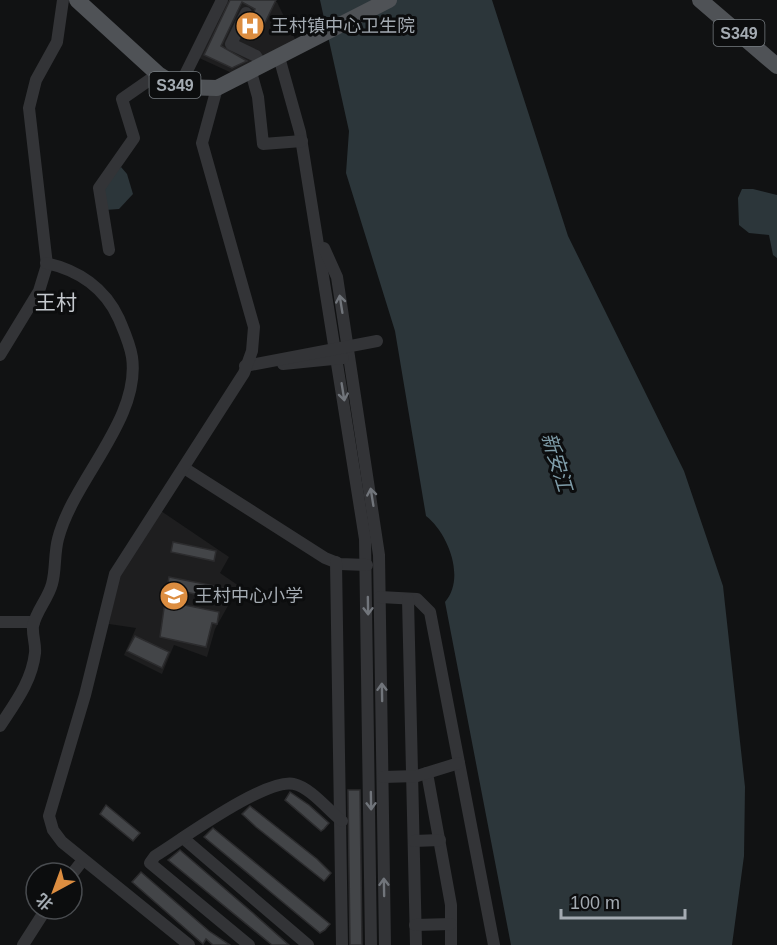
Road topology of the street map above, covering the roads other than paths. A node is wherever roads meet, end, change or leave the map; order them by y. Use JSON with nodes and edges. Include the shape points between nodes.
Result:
{"nodes":[{"id":1,"x":63,"y":0,"type":"edge"},
{"id":2,"x":77,"y":0,"type":"edge"},
{"id":3,"x":222,"y":0,"type":"edge"},
{"id":4,"x":389,"y":0,"type":"edge"},
{"id":5,"x":700,"y":0,"type":"edge"},
{"id":6,"x":246,"y":13,"type":"dead end"},
{"id":7,"x":279,"y":57,"type":"junction"},
{"id":8,"x":777,"y":66,"type":"edge"},
{"id":9,"x":256,"y":69,"type":"junction"},
{"id":10,"x":159,"y":74,"type":"junction"},
{"id":11,"x":179,"y":87,"type":"junction"},
{"id":12,"x":217,"y":88,"type":"junction"},
{"id":13,"x":302,"y":141,"type":"junction"},
{"id":14,"x":109,"y":250,"type":"dead end"},
{"id":15,"x":46,"y":262,"type":"junction"},
{"id":16,"x":377,"y":341,"type":"dead end"},
{"id":17,"x":0,"y":355,"type":"edge"},
{"id":18,"x":344,"y":358,"type":"junction"},
{"id":19,"x":247,"y":364,"type":"junction"},
{"id":20,"x":184,"y":468,"type":"junction"},
{"id":21,"x":336,"y":562,"type":"junction"},
{"id":22,"x":367,"y":565,"type":"junction"},
{"id":23,"x":380,"y":597,"type":"junction"},
{"id":24,"x":408,"y":599,"type":"junction"},
{"id":25,"x":0,"y":622,"type":"edge"},
{"id":26,"x":34,"y":622,"type":"junction"},
{"id":27,"x":0,"y":726,"type":"edge"},
{"id":28,"x":459,"y":764,"type":"junction"},
{"id":29,"x":428,"y":773,"type":"junction"},
{"id":30,"x":412,"y":776,"type":"junction"},
{"id":31,"x":383,"y":777,"type":"junction"},
{"id":32,"x":342,"y":821,"type":"junction"},
{"id":33,"x":183,"y":838,"type":"junction"},
{"id":34,"x":414,"y":840,"type":"junction"},
{"id":35,"x":440,"y":840,"type":"junction"},
{"id":36,"x":83,"y":860,"type":"joint"},
{"id":37,"x":38,"y":921,"type":"edge"},
{"id":38,"x":451,"y":924,"type":"junction"},
{"id":39,"x":415,"y":925,"type":"junction"},
{"id":40,"x":23,"y":945,"type":"edge"},
{"id":41,"x":189,"y":945,"type":"edge"},
{"id":42,"x":249,"y":945,"type":"edge"},
{"id":43,"x":308,"y":945,"type":"edge"},
{"id":44,"x":342,"y":945,"type":"edge"},
{"id":45,"x":372,"y":945,"type":"edge"},
{"id":46,"x":385,"y":945,"type":"edge"},
{"id":47,"x":416,"y":945,"type":"edge"},
{"id":48,"x":451,"y":945,"type":"edge"},
{"id":49,"x":494,"y":945,"type":"edge"}],
"edges":[{"from":1,"to":15,"type":"street","via":[[57,42],[36,80],[29,108]]},
{"from":2,"to":10,"type":"main road","number":"S349"},
{"from":3,"to":11,"type":"street"},
{"from":4,"to":7,"type":"main road","number":"S349"},
{"from":5,"to":8,"type":"main road","number":"S349"},
{"from":6,"to":9,"type":"street","via":[[231,44],[256,56]]},
{"from":7,"to":9,"type":"main road","number":"S349"},
{"from":7,"to":13,"type":"street"},
{"from":9,"to":12,"type":"main road","number":"S349"},
{"from":9,"to":13,"type":"street","via":[[263,144]]},
{"from":10,"to":11,"type":"main road","number":"S349"},
{"from":10,"to":14,"type":"street","via":[[122,99],[134,138],[99,188]]},
{"from":11,"to":12,"type":"main road","number":"S349"},
{"from":12,"to":19,"type":"street","via":[[202,142],[255,327]]},
{"from":13,"to":18,"type":"street","via":[[316,231]]},
{"from":15,"to":17,"type":"street","via":[[39,291]]},
{"from":15,"to":26,"type":"street","via":[[70,269],[88,280],[108,300],[125,333],[132,357],[132,379],[106,445],[67,510],[57,540],[51,587]]},
{"from":16,"to":19,"type":"street"},
{"from":18,"to":19,"type":"street","via":[[294,365]]},
{"from":18,"to":22,"type":"street","one_way":true},
{"from":23,"to":18,"type":"street","one_way":true,"via":[[375,520]]},
{"from":19,"to":20,"type":"street"},
{"from":20,"to":21,"type":"street"},
{"from":20,"to":36,"type":"street","via":[[115,574],[49,816],[56,835]]},
{"from":21,"to":22,"type":"street"},
{"from":21,"to":32,"type":"street"},
{"from":22,"to":45,"type":"street","one_way":true},
{"from":23,"to":24,"type":"street"},
{"from":31,"to":23,"type":"street","one_way":true},
{"from":24,"to":28,"type":"street","via":[[417,599],[430,612]]},
{"from":24,"to":30,"type":"street"},
{"from":25,"to":26,"type":"street"},
{"from":26,"to":27,"type":"street","via":[[35,654],[29,675],[12,711]]},
{"from":28,"to":29,"type":"street"},
{"from":28,"to":49,"type":"street"},
{"from":29,"to":30,"type":"street"},
{"from":29,"to":35,"type":"street"},
{"from":30,"to":31,"type":"street"},
{"from":30,"to":34,"type":"street"},
{"from":46,"to":31,"type":"street","one_way":true},
{"from":32,"to":33,"type":"street","via":[[302,787],[280,783],[252,795]]},
{"from":32,"to":44,"type":"street"},
{"from":33,"to":42,"type":"street","via":[[150,863]]},
{"from":33,"to":43,"type":"street"},
{"from":34,"to":35,"type":"street"},
{"from":34,"to":39,"type":"street"},
{"from":35,"to":38,"type":"street"},
{"from":36,"to":41,"type":"street"},
{"from":37,"to":40,"type":"street"},
{"from":38,"to":39,"type":"street"},
{"from":38,"to":48,"type":"street"},
{"from":39,"to":47,"type":"street"}]}
